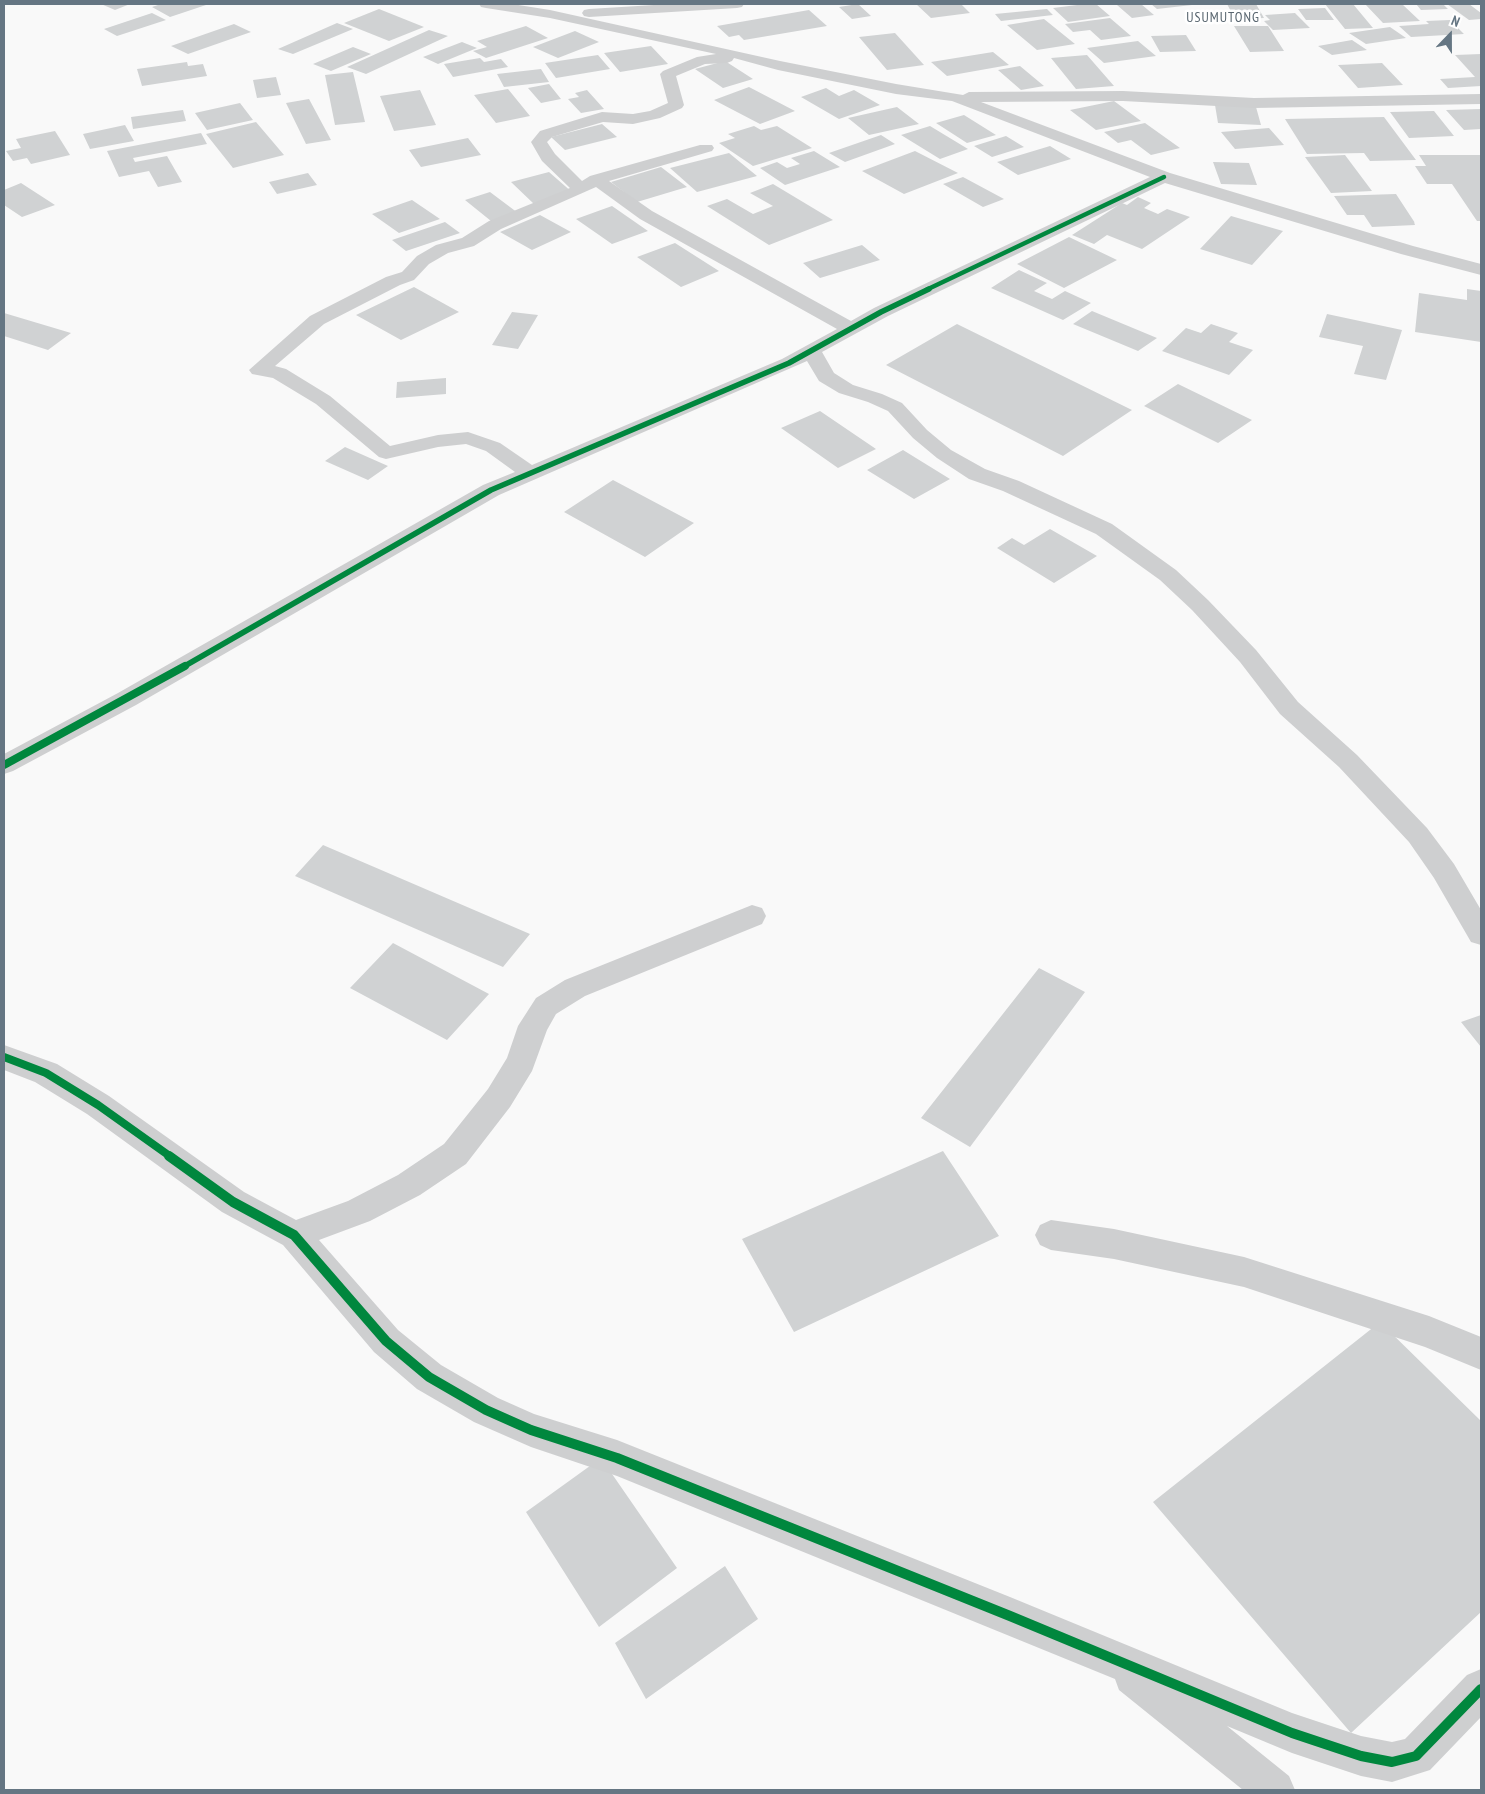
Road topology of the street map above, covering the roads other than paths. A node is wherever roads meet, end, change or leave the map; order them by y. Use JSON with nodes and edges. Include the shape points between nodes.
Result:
{"nodes":[{"id":1,"x":486,"y":4,"type":"edge"},
{"id":2,"x":737,"y":4,"type":"edge"},
{"id":3,"x":550,"y":14,"type":"junction"},
{"id":4,"x":749,"y":57,"type":"junction"},
{"id":5,"x":955,"y":98,"type":"junction"},
{"id":6,"x":1481,"y":99,"type":"edge"},
{"id":7,"x":706,"y":148,"type":"dead end"},
{"id":8,"x":1164,"y":176,"type":"junction"},
{"id":9,"x":589,"y":185,"type":"junction"},
{"id":10,"x":1481,"y":270,"type":"edge"},
{"id":11,"x":851,"y":329,"type":"junction"},
{"id":12,"x":812,"y":351,"type":"junction"},
{"id":13,"x":530,"y":473,"type":"junction"},
{"id":14,"x":4,"y":765,"type":"edge"},
{"id":15,"x":752,"y":916,"type":"dead end"},
{"id":16,"x":1481,"y":934,"type":"edge"},
{"id":17,"x":4,"y":1057,"type":"edge"},
{"id":18,"x":294,"y":1235,"type":"junction"},
{"id":19,"x":1051,"y":1235,"type":"dead end"},
{"id":20,"x":1481,"y":1354,"type":"edge"},
{"id":21,"x":1109,"y":1656,"type":"junction"},
{"id":22,"x":1481,"y":1689,"type":"edge"},
{"id":23,"x":1275,"y":1790,"type":"edge"}],
"edges":[{"from":1,"to":3,"type":"street"},
{"from":2,"to":3,"type":"street"},
{"from":3,"to":4,"type":"street"},
{"from":4,"to":5,"type":"street"},
{"from":4,"to":9,"type":"street","via":[[702,60],[668,74],[676,105],[654,115],[633,119],[602,117],[546,134],[539,142],[548,156]]},
{"from":5,"to":6,"type":"street","via":[[1122,96],[1254,103]]},
{"from":5,"to":8,"type":"street"},
{"from":7,"to":9,"type":"street"},
{"from":8,"to":10,"type":"street"},
{"from":8,"to":11,"type":"street"},
{"from":9,"to":11,"type":"street"},
{"from":9,"to":13,"type":"street","via":[[495,224],[468,242],[423,260],[408,276],[393,280],[316,320],[259,370],[279,373],[323,400],[386,453],[468,438],[493,447]]},
{"from":11,"to":12,"type":"street"},
{"from":12,"to":13,"type":"street"},
{"from":12,"to":16,"type":"street","via":[[826,377],[846,389],[895,407],[944,454],[977,474],[1011,486],[1104,529],[1168,575],[1248,656],[1289,708],[1348,762],[1418,835],[1444,871]]},
{"from":13,"to":14,"type":"street","via":[[491,490],[126,699]]},
{"from":15,"to":18,"type":"street","via":[[575,988],[546,1006],[533,1026],[521,1062],[499,1098],[455,1154],[409,1185],[359,1211]]},
{"from":17,"to":18,"type":"street","via":[[46,1073],[98,1105],[233,1202]]},
{"from":18,"to":21,"type":"street","via":[[386,1342],[429,1377],[486,1410],[531,1430],[616,1458]]},
{"from":19,"to":20,"type":"street","via":[[1114,1244],[1244,1272],[1404,1323]]},
{"from":21,"to":22,"type":"street","via":[[1292,1733],[1361,1756],[1392,1762],[1416,1756]]},
{"from":21,"to":23,"type":"street"}]}
